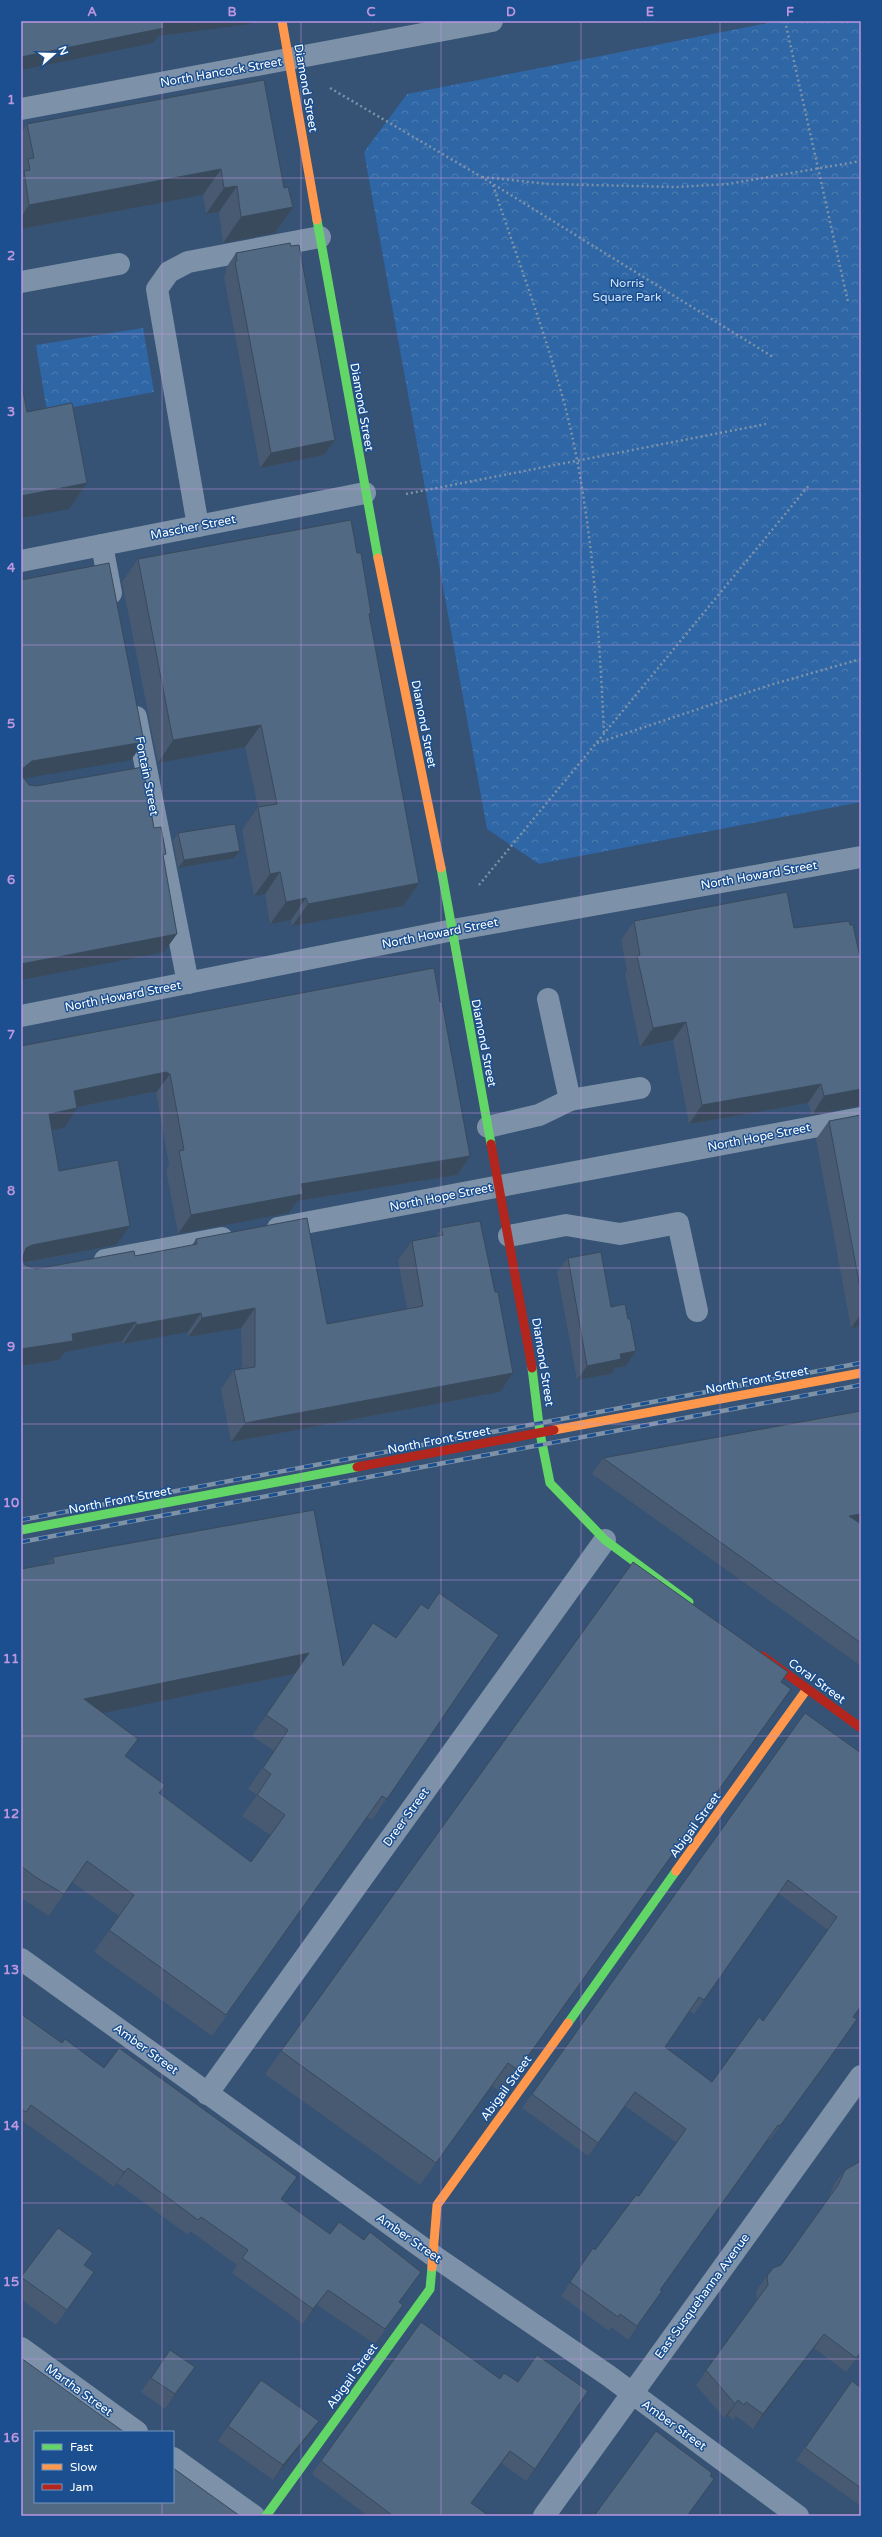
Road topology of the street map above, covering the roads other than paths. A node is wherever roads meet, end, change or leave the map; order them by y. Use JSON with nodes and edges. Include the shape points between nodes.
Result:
{"nodes":[{"id":1,"x":282,"y":21,"type":"edge"},
{"id":2,"x":492,"y":21,"type":"edge"},
{"id":3,"x":288,"y":60,"type":"junction"},
{"id":4,"x":21,"y":109,"type":"edge"},
{"id":5,"x":320,"y":237,"type":"junction"},
{"id":6,"x":119,"y":264,"type":"dead end"},
{"id":7,"x":21,"y":282,"type":"edge"},
{"id":8,"x":366,"y":493,"type":"junction"},
{"id":9,"x":198,"y":526,"type":"junction"},
{"id":10,"x":102,"y":545,"type":"junction"},
{"id":11,"x":21,"y":560,"type":"edge"},
{"id":12,"x":116,"y":615,"type":"edge"},
{"id":13,"x":132,"y":700,"type":"edge"},
{"id":14,"x":146,"y":770,"type":"junction"},
{"id":15,"x":123,"y":774,"type":"edge"},
{"id":16,"x":861,"y":857,"type":"edge"},
{"id":17,"x":452,"y":930,"type":"junction"},
{"id":18,"x":188,"y":983,"type":"junction"},
{"id":19,"x":548,"y":998,"type":"dead end"},
{"id":20,"x":21,"y":1016,"type":"edge"},
{"id":21,"x":640,"y":1088,"type":"dead end"},
{"id":22,"x":570,"y":1100,"type":"junction"},
{"id":23,"x":861,"y":1118,"type":"edge"},
{"id":24,"x":488,"y":1127,"type":"junction"},
{"id":25,"x":498,"y":1187,"type":"junction"},
{"id":26,"x":509,"y":1236,"type":"junction"},
{"id":27,"x":83,"y":1264,"type":"edge"},
{"id":28,"x":697,"y":1311,"type":"dead end"},
{"id":29,"x":861,"y":1373,"type":"edge"},
{"id":30,"x":540,"y":1433,"type":"junction"},
{"id":31,"x":21,"y":1530,"type":"edge"},
{"id":32,"x":605,"y":1540,"type":"junction"},
{"id":33,"x":700,"y":1610,"type":"edge"},
{"id":34,"x":757,"y":1652,"type":"edge"},
{"id":35,"x":807,"y":1689,"type":"junction"},
{"id":36,"x":861,"y":1728,"type":"edge"},
{"id":37,"x":21,"y":1959,"type":"edge"},
{"id":38,"x":861,"y":2076,"type":"edge"},
{"id":39,"x":207,"y":2094,"type":"junction"},
{"id":40,"x":434,"y":2256,"type":"junction"},
{"id":41,"x":21,"y":2348,"type":"edge"},
{"id":42,"x":631,"y":2393,"type":"junction"},
{"id":43,"x":136,"y":2431,"type":"edge"},
{"id":44,"x":174,"y":2459,"type":"edge"},
{"id":45,"x":254,"y":2516,"type":"edge"},
{"id":46,"x":266,"y":2516,"type":"edge"},
{"id":47,"x":544,"y":2516,"type":"edge"},
{"id":48,"x":798,"y":2516,"type":"edge"}],
"edges":[{"from":1,"to":3,"type":"street","name":"Diamond Street"},
{"from":2,"to":3,"type":"street","name":"North Hancock Street"},
{"from":3,"to":4,"type":"street","name":"North Hancock Street"},
{"from":3,"to":5,"type":"street","name":"Diamond Street"},
{"from":5,"to":8,"type":"street","name":"Diamond Street"},
{"from":5,"to":9,"type":"street","via":[[188,262],[169,272],[157,289]]},
{"from":6,"to":7,"type":"street"},
{"from":8,"to":9,"type":"street","name":"Mascher Street"},
{"from":8,"to":17,"type":"street","name":"Diamond Street"},
{"from":9,"to":10,"type":"street","name":"Mascher Street"},
{"from":10,"to":11,"type":"street","name":"Mascher Street"},
{"from":10,"to":12,"type":"street"},
{"from":13,"to":14,"type":"street","name":"Fontain Street"},
{"from":14,"to":15,"type":"street"},
{"from":14,"to":18,"type":"street","name":"Fontain Street"},
{"from":16,"to":17,"type":"street","name":"North Howard Street"},
{"from":17,"to":18,"type":"street","name":"North Howard Street"},
{"from":17,"to":24,"type":"street","name":"Diamond Street"},
{"from":18,"to":20,"type":"street","name":"North Howard Street"},
{"from":19,"to":22,"type":"street"},
{"from":21,"to":22,"type":"street"},
{"from":22,"to":24,"type":"street","via":[[540,1115]]},
{"from":23,"to":25,"type":"street","name":"North Hope Street"},
{"from":24,"to":25,"type":"street","name":"Diamond Street"},
{"from":25,"to":26,"type":"street","name":"Diamond Street"},
{"from":25,"to":27,"type":"street","name":"North Hope Street"},
{"from":26,"to":28,"type":"street","via":[[566,1226],[620,1234],[678,1223]]},
{"from":26,"to":30,"type":"street","name":"Diamond Street","via":[[537,1395]]},
{"from":29,"to":30,"type":"street","name":"North Front Street"},
{"from":30,"to":31,"type":"street","name":"North Front Street"},
{"from":30,"to":32,"type":"street","name":"Diamond Street","via":[[550,1482]]},
{"from":32,"to":33,"type":"street"},
{"from":32,"to":39,"type":"street","name":"Dreer Street"},
{"from":34,"to":35,"type":"street","name":"Coral Street"},
{"from":35,"to":36,"type":"street","name":"Coral Street"},
{"from":35,"to":40,"type":"street","name":"Abigail Street","via":[[437,2205]]},
{"from":37,"to":39,"type":"street","name":"Amber Street"},
{"from":38,"to":42,"type":"street","name":"East Susquehanna Avenue"},
{"from":39,"to":40,"type":"street","name":"Amber Street"},
{"from":40,"to":42,"type":"street","name":"Amber Street"},
{"from":40,"to":46,"type":"street","name":"Abigail Street","via":[[430,2289]]},
{"from":41,"to":43,"type":"street","name":"Martha Street"},
{"from":42,"to":47,"type":"street","name":"East Susquehanna Avenue"},
{"from":42,"to":48,"type":"street","name":"Amber Street"},
{"from":44,"to":45,"type":"street"}]}
